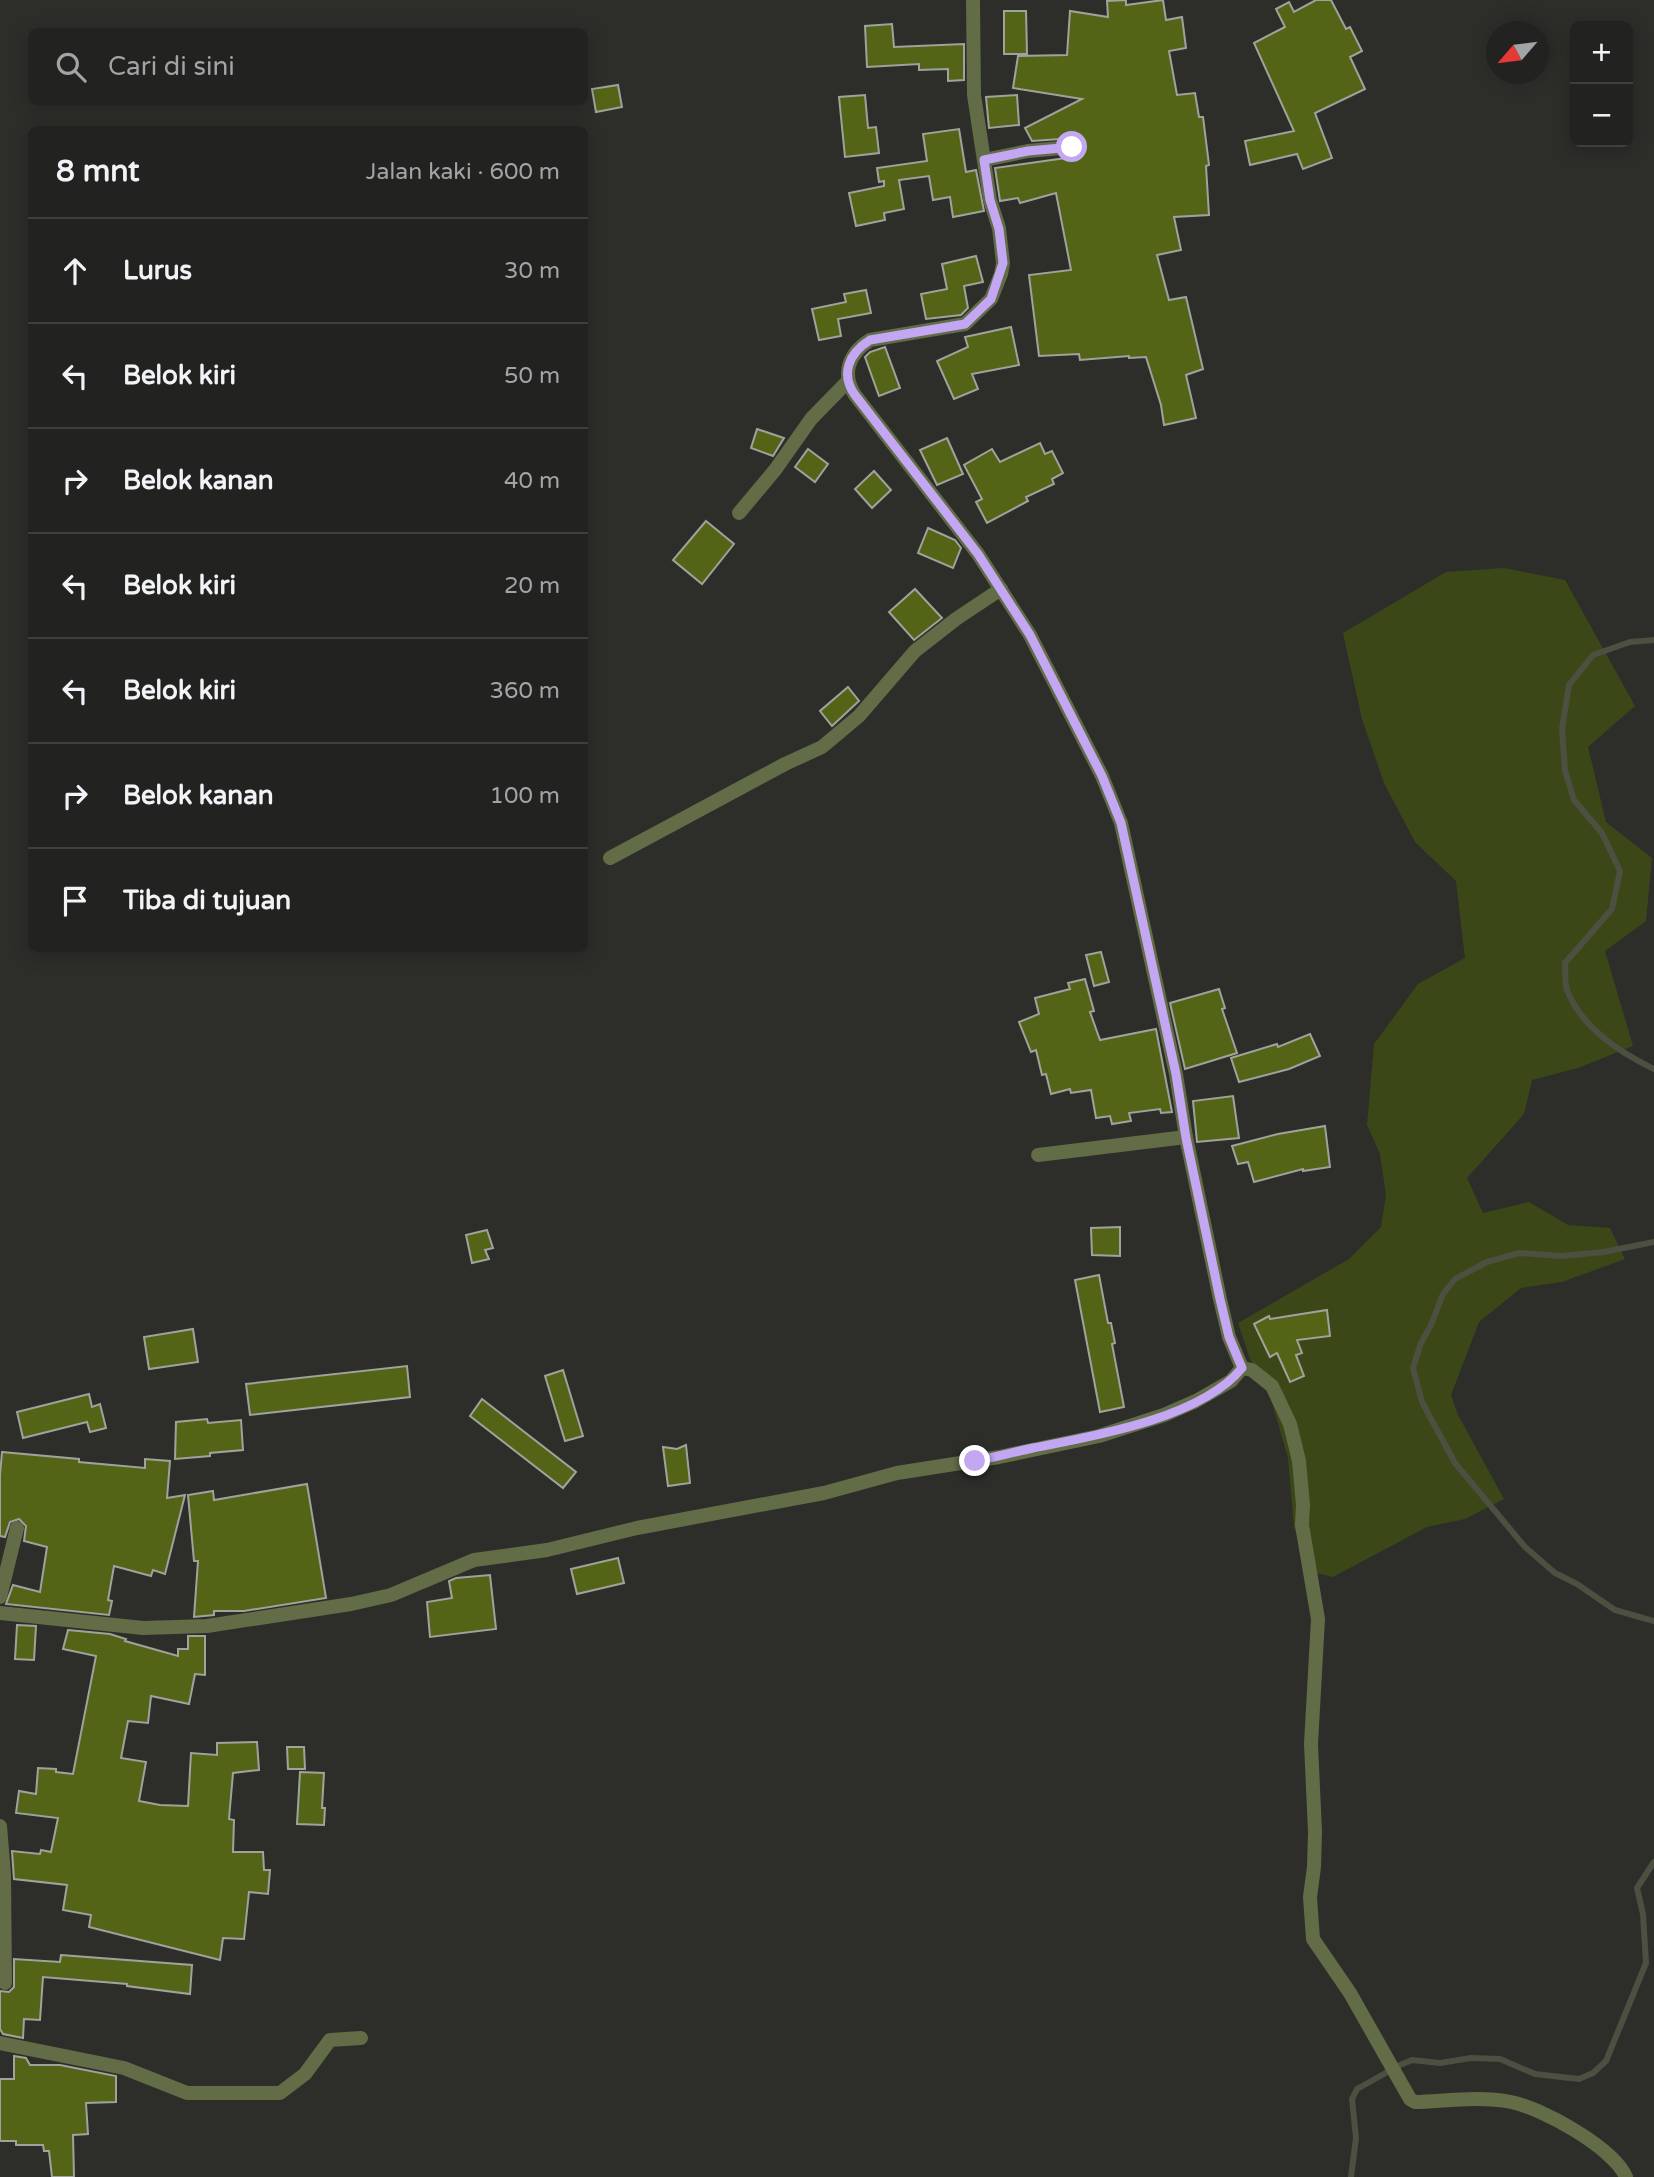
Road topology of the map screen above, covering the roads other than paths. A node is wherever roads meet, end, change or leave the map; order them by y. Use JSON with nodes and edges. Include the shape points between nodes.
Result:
{"nodes":[{"id":1,"x":973,"y":0,"type":"edge"},
{"id":2,"x":1072,"y":147,"type":"dead end"},
{"id":3,"x":984,"y":160,"type":"junction"},
{"id":4,"x":848,"y":382,"type":"junction"},
{"id":5,"x":739,"y":513,"type":"dead end"},
{"id":6,"x":1001,"y":589,"type":"junction"},
{"id":7,"x":610,"y":858,"type":"dead end"},
{"id":8,"x":1186,"y":1138,"type":"junction"},
{"id":9,"x":1038,"y":1155,"type":"dead end"},
{"id":10,"x":1242,"y":1368,"type":"junction"},
{"id":11,"x":17,"y":1528,"type":"dead end"},
{"id":12,"x":0,"y":1597,"type":"edge"},
{"id":13,"x":0,"y":1613,"type":"edge"},
{"id":14,"x":0,"y":1826,"type":"edge"},
{"id":15,"x":5,"y":1983,"type":"dead end"},
{"id":16,"x":361,"y":2038,"type":"dead end"},
{"id":17,"x":0,"y":2043,"type":"edge"},
{"id":18,"x":1626,"y":2177,"type":"edge"}],
"edges":[{"from":1,"to":3,"type":"street","via":[[974,95]]},
{"from":2,"to":3,"type":"street"},
{"from":3,"to":4,"type":"street","via":[[1003,263],[991,299],[965,324],[870,340],[850,359]]},
{"from":4,"to":5,"type":"street","via":[[811,419]]},
{"from":4,"to":6,"type":"street"},
{"from":6,"to":7,"type":"street","via":[[915,651],[859,716],[822,747]]},
{"from":6,"to":8,"type":"street","via":[[1069,710],[1121,823]]},
{"from":8,"to":9,"type":"street"},
{"from":8,"to":10,"type":"street","via":[[1229,1337]]},
{"from":10,"to":13,"type":"street","via":[[1231,1381],[1196,1401],[1099,1436],[897,1473],[824,1493],[547,1550],[474,1560],[391,1595],[351,1604],[232,1624],[144,1628]]},
{"from":10,"to":18,"type":"street","via":[[1252,1370],[1272,1387],[1290,1424],[1299,1461],[1302,1525],[1318,1619],[1311,1744],[1313,1939],[1415,2102],[1513,2102],[1593,2141]]},
{"from":11,"to":12,"type":"street"},
{"from":14,"to":15,"type":"street"},
{"from":16,"to":17,"type":"street","via":[[330,2040],[305,2074],[280,2093],[187,2093],[124,2068]]}]}
